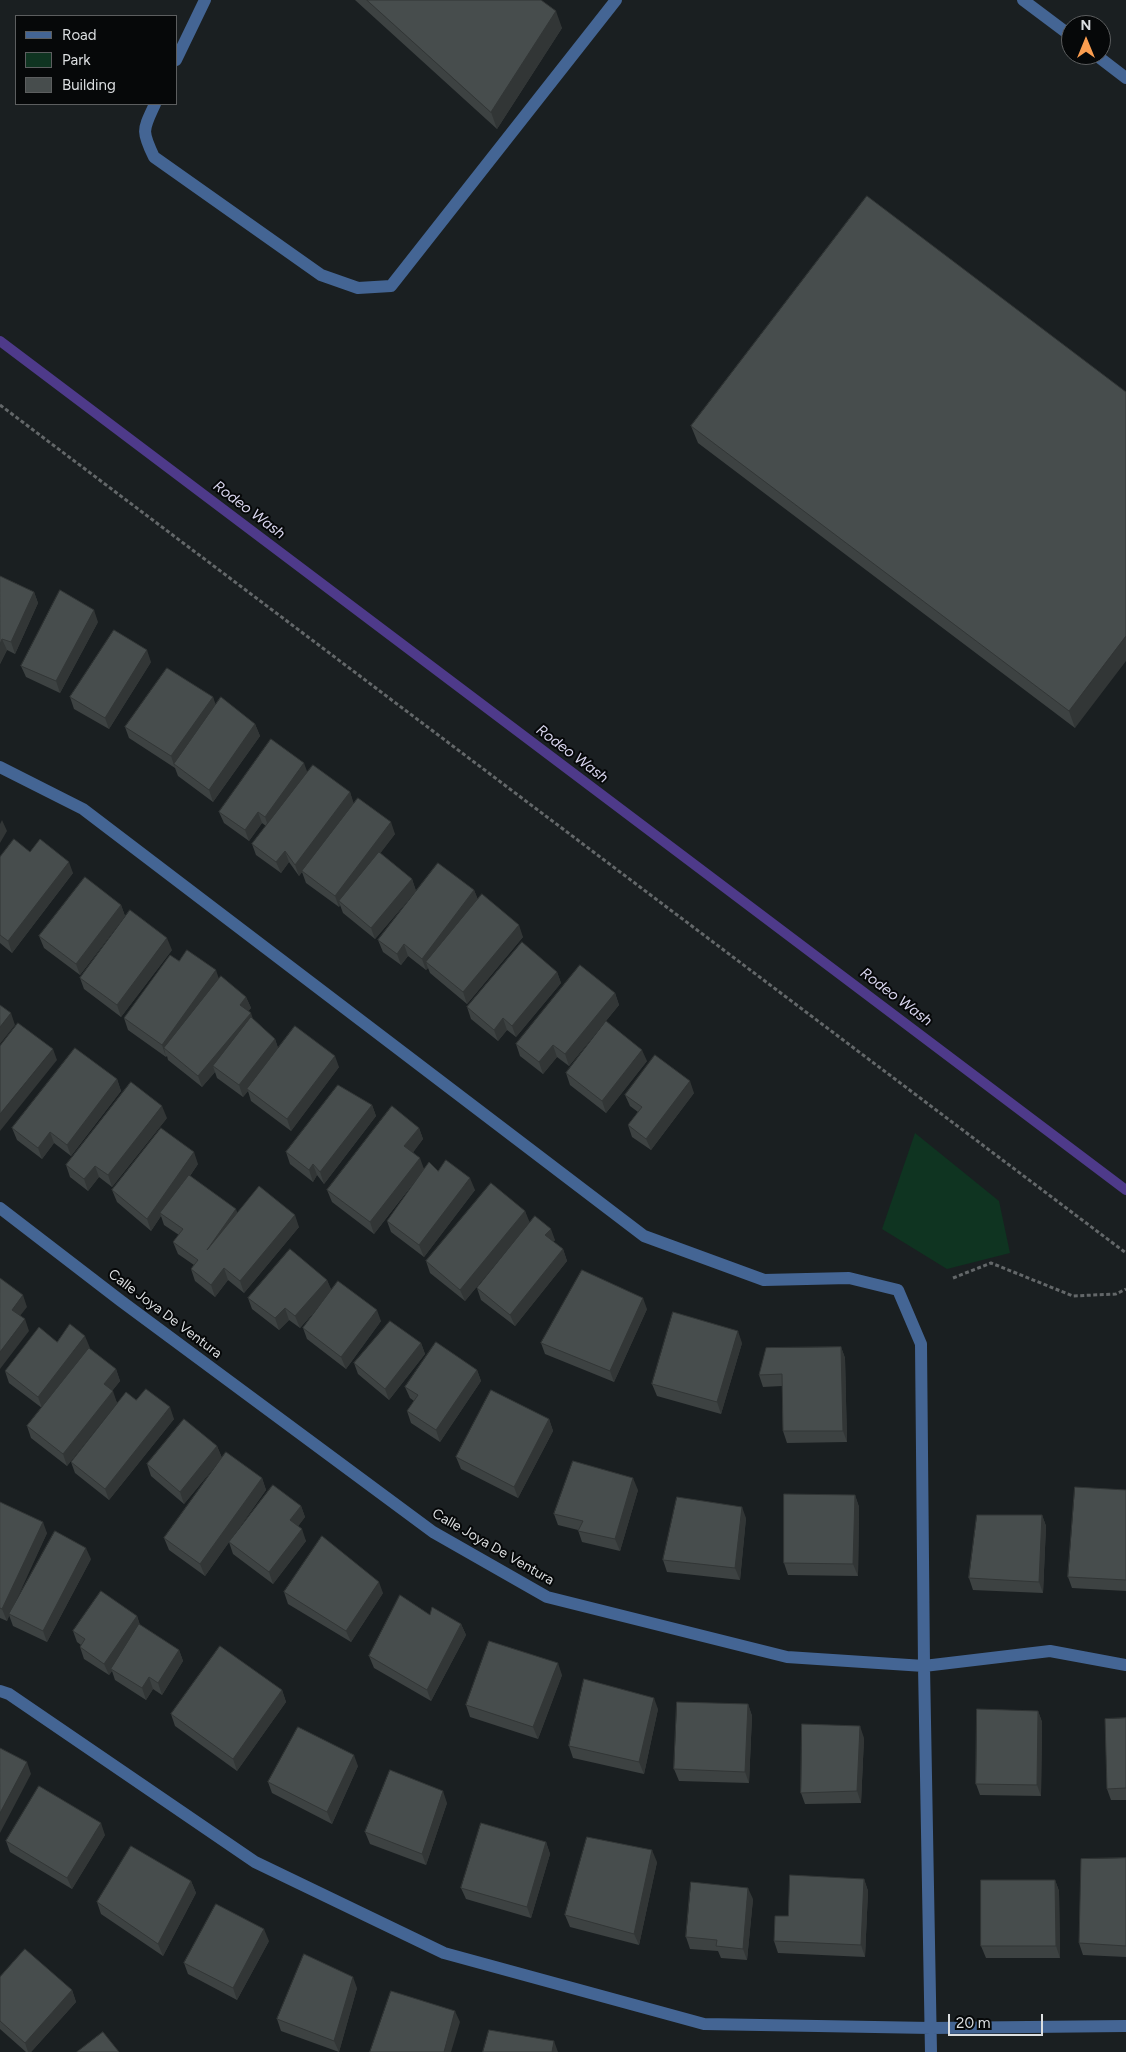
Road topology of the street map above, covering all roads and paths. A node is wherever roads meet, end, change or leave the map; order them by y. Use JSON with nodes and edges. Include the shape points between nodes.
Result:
{"nodes":[{"id":1,"x":205,"y":0,"type":"edge"},
{"id":2,"x":616,"y":0,"type":"edge"},
{"id":3,"x":1023,"y":0,"type":"edge"},
{"id":4,"x":1061,"y":28,"type":"edge"},
{"id":5,"x":178,"y":56,"type":"edge"},
{"id":6,"x":1109,"y":65,"type":"edge"},
{"id":7,"x":1126,"y":78,"type":"edge"},
{"id":8,"x":155,"y":105,"type":"edge"},
{"id":9,"x":0,"y":405,"type":"edge"},
{"id":10,"x":0,"y":767,"type":"edge"},
{"id":11,"x":0,"y":1208,"type":"edge"},
{"id":12,"x":1126,"y":1253,"type":"edge"},
{"id":13,"x":953,"y":1278,"type":"dead end"},
{"id":14,"x":1126,"y":1289,"type":"edge"},
{"id":15,"x":1126,"y":1665,"type":"edge"},
{"id":16,"x":924,"y":1666,"type":"junction"},
{"id":17,"x":0,"y":1691,"type":"edge"},
{"id":18,"x":1126,"y":2026,"type":"edge"},
{"id":19,"x":931,"y":2028,"type":"junction"},
{"id":20,"x":931,"y":2052,"type":"edge"}],
"edges":[{"from":1,"to":5,"type":"street"},
{"from":2,"to":8,"type":"street","via":[[391,286],[358,288],[321,275],[154,157],[144,137],[144,127]]},
{"from":3,"to":4,"type":"street"},
{"from":6,"to":7,"type":"street"},
{"from":9,"to":12,"type":"path"},
{"from":10,"to":16,"type":"street","via":[[83,809],[644,1236],[764,1280],[850,1278],[898,1290],[921,1344]]},
{"from":11,"to":16,"type":"street","name":"Calle Joya De Ventura","via":[[433,1532],[547,1597],[787,1657]]},
{"from":13,"to":14,"type":"path","via":[[991,1263],[1074,1296],[1116,1294]]},
{"from":15,"to":16,"type":"street","name":"Calle Joya De Ventura","via":[[1050,1651]]},
{"from":16,"to":19,"type":"street"},
{"from":17,"to":19,"type":"street","via":[[9,1694],[255,1862],[444,1953],[704,2024]]},
{"from":18,"to":19,"type":"street"},
{"from":19,"to":20,"type":"street"}]}
